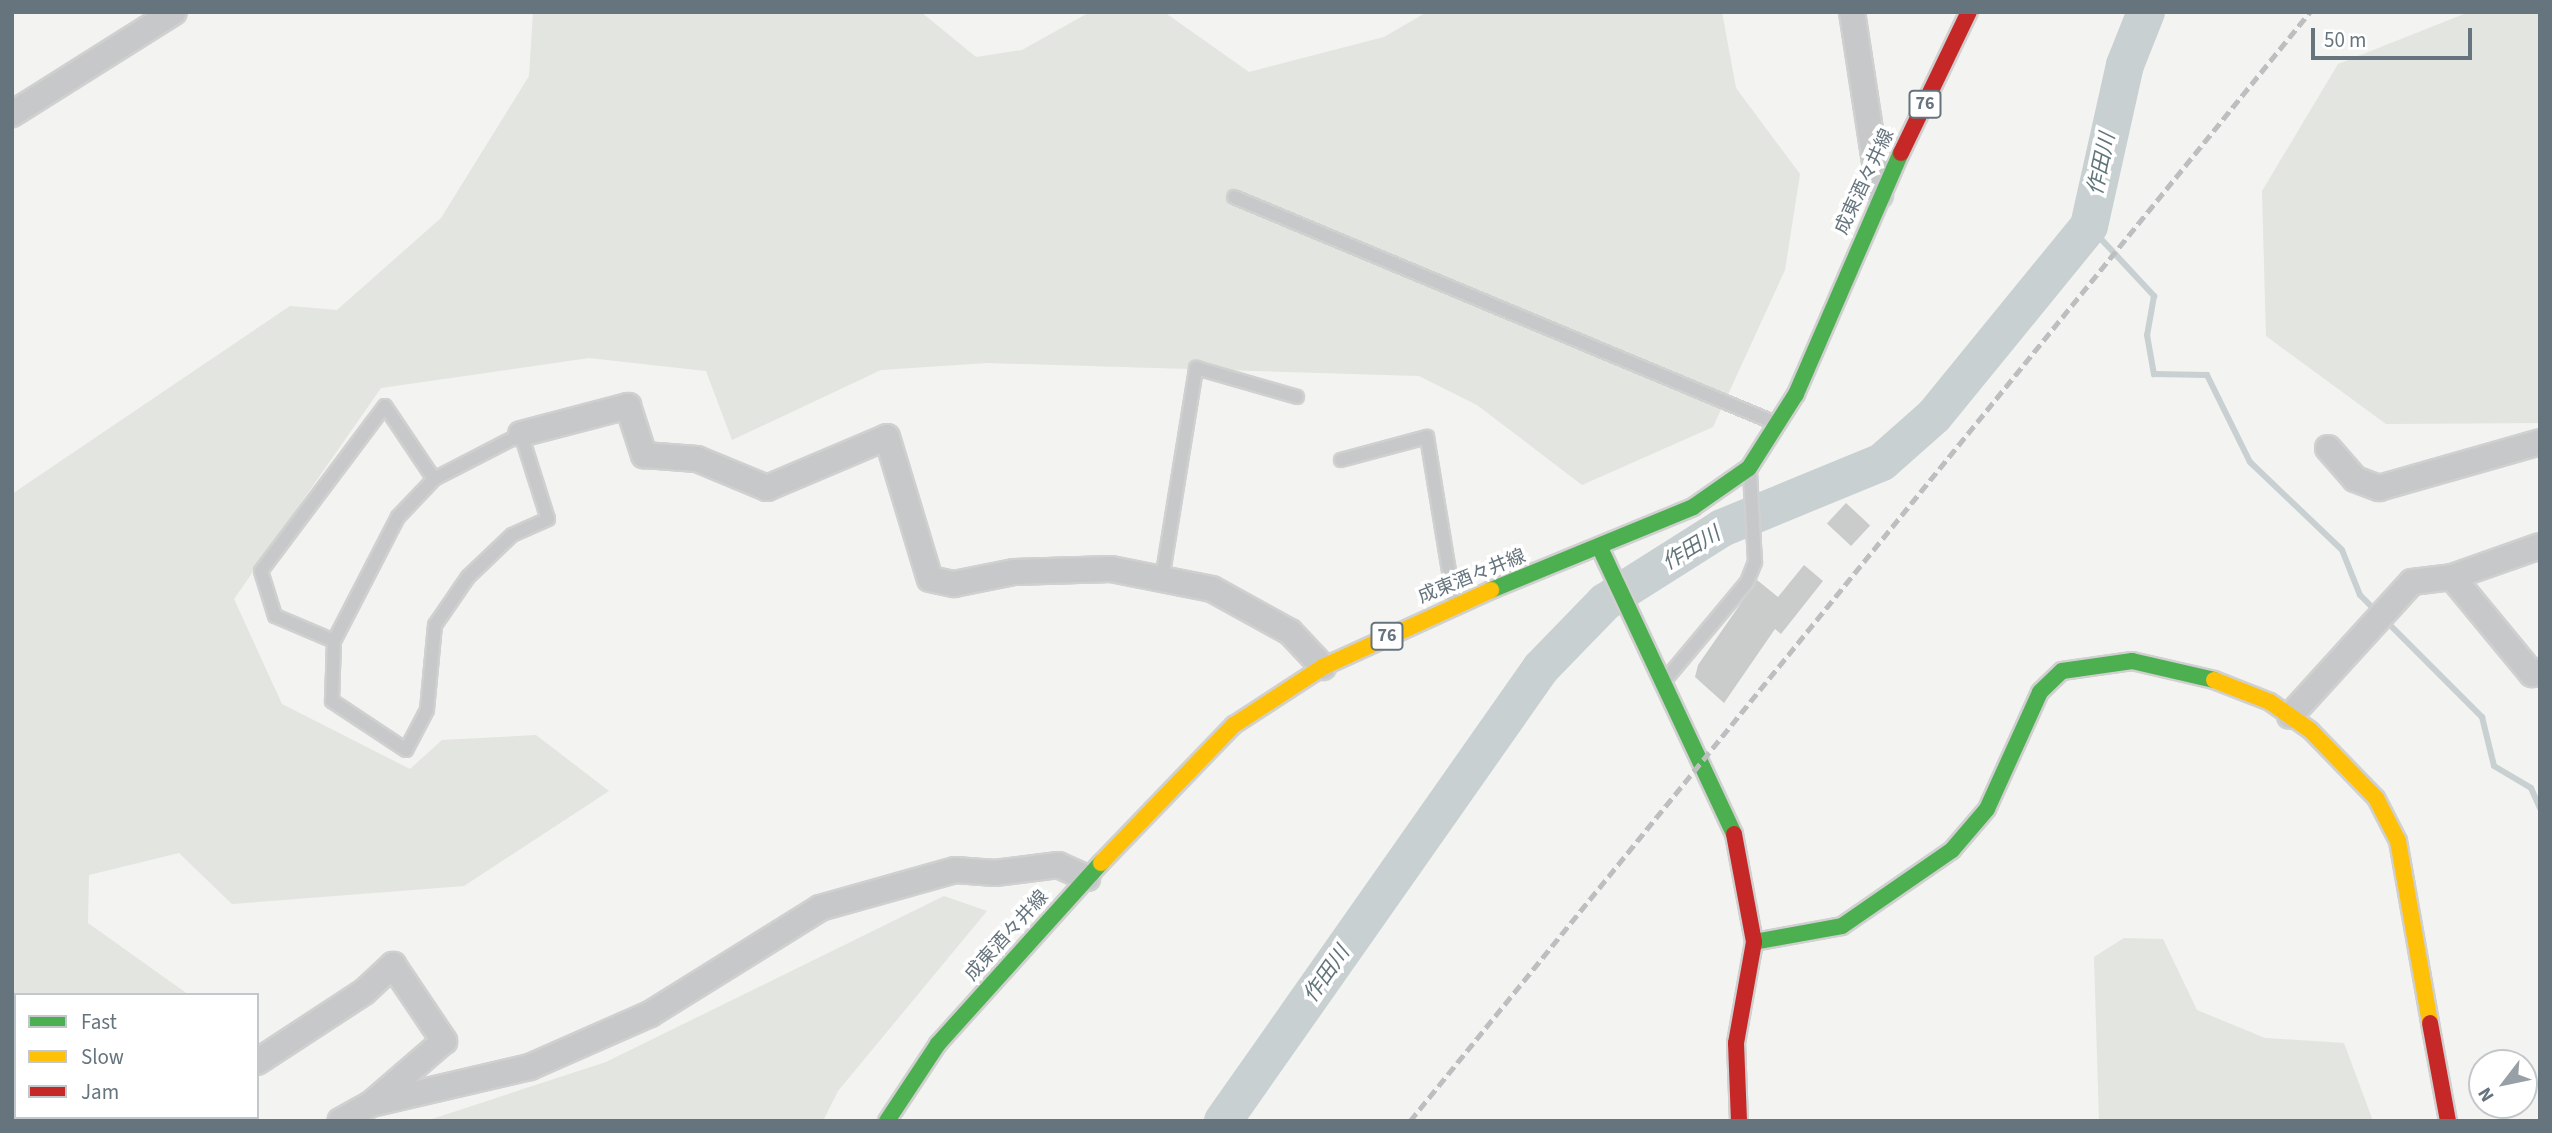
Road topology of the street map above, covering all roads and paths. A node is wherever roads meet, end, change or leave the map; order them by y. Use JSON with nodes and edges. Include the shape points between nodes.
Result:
{"nodes":[{"id":1,"x":174,"y":12,"type":"edge"},
{"id":2,"x":1852,"y":12,"type":"edge"},
{"id":3,"x":1969,"y":12,"type":"edge"},
{"id":4,"x":12,"y":114,"type":"edge"},
{"id":5,"x":1880,"y":195,"type":"junction"},
{"id":6,"x":1234,"y":197,"type":"dead end"},
{"id":7,"x":1297,"y":397,"type":"dead end"},
{"id":8,"x":1780,"y":425,"type":"junction"},
{"id":9,"x":521,"y":434,"type":"junction"},
{"id":10,"x":2540,"y":442,"type":"edge"},
{"id":11,"x":2328,"y":448,"type":"dead end"},
{"id":12,"x":1341,"y":460,"type":"dead end"},
{"id":13,"x":1749,"y":468,"type":"junction"},
{"id":14,"x":434,"y":478,"type":"junction"},
{"id":15,"x":2540,"y":546,"type":"edge"},
{"id":16,"x":1600,"y":548,"type":"junction"},
{"id":17,"x":2452,"y":577,"type":"junction"},
{"id":18,"x":1162,"y":579,"type":"junction"},
{"id":19,"x":1455,"y":605,"type":"junction"},
{"id":20,"x":334,"y":641,"type":"junction"},
{"id":21,"x":1323,"y":667,"type":"junction"},
{"id":22,"x":2540,"y":671,"type":"edge"},
{"id":23,"x":1666,"y":679,"type":"junction"},
{"id":24,"x":2290,"y":716,"type":"junction"},
{"id":25,"x":1087,"y":878,"type":"junction"},
{"id":26,"x":1754,"y":942,"type":"junction"},
{"id":27,"x":259,"y":1061,"type":"edge"},
{"id":28,"x":371,"y":1104,"type":"junction"},
{"id":29,"x":340,"y":1121,"type":"edge"},
{"id":30,"x":887,"y":1121,"type":"edge"},
{"id":31,"x":1738,"y":1121,"type":"edge"},
{"id":32,"x":2448,"y":1121,"type":"edge"}],
"edges":[{"from":1,"to":4,"type":"street"},
{"from":2,"to":5,"type":"street"},
{"from":3,"to":5,"type":"street","name":"成東酒々井線","number":"76"},
{"from":5,"to":8,"type":"street","name":"成東酒々井線","number":"76"},
{"from":6,"to":8,"type":"lane"},
{"from":7,"to":18,"type":"lane","via":[[1196,368]]},
{"from":8,"to":13,"type":"street","name":"成東酒々井線","number":"76"},
{"from":9,"to":14,"type":"lane"},
{"from":9,"to":18,"type":"street","via":[[628,406],[644,455],[696,458],[767,488],[887,437],[930,579],[954,584],[1014,572],[1111,569]]},
{"from":9,"to":20,"type":"lane","via":[[548,519],[512,535],[468,576],[435,625],[427,710],[406,750],[332,701]]},
{"from":10,"to":11,"type":"street","via":[[2379,488],[2355,480]]},
{"from":12,"to":19,"type":"lane","via":[[1427,437]]},
{"from":13,"to":16,"type":"street","name":"成東酒々井線","number":"76","via":[[1693,507]]},
{"from":13,"to":23,"type":"lane","via":[[1755,562],[1698,648]]},
{"from":14,"to":20,"type":"lane","via":[[398,517]]},
{"from":14,"to":20,"type":"lane","via":[[385,406],[261,571],[275,616]]},
{"from":15,"to":17,"type":"street"},
{"from":16,"to":19,"type":"street","name":"成東酒々井線","number":"76"},
{"from":16,"to":23,"type":"street"},
{"from":17,"to":22,"type":"street","via":[[2532,674]]},
{"from":17,"to":24,"type":"street","via":[[2412,582]]},
{"from":18,"to":21,"type":"street","via":[[1212,589],[1290,632]]},
{"from":19,"to":21,"type":"street","name":"成東酒々井線","number":"76"},
{"from":21,"to":25,"type":"street","name":"成東酒々井線","number":"76","via":[[1234,725],[1178,777]]},
{"from":23,"to":26,"type":"street","via":[[1726,806],[1747,879]]},
{"from":24,"to":26,"type":"street","via":[[2234,687],[2132,662],[2062,671],[2040,692],[1987,809],[1952,850],[1842,926]]},
{"from":24,"to":32,"type":"street","via":[[2376,798],[2398,841]]},
{"from":25,"to":28,"type":"street","via":[[1058,865],[955,870],[820,908],[650,1014],[530,1067]]},
{"from":25,"to":30,"type":"street","name":"成東酒々井線","number":"76","via":[[938,1044]]},
{"from":26,"to":31,"type":"street","via":[[1736,1043]]},
{"from":27,"to":28,"type":"street","via":[[364,992],[393,965],[444,1041]]},
{"from":28,"to":29,"type":"street"}]}
